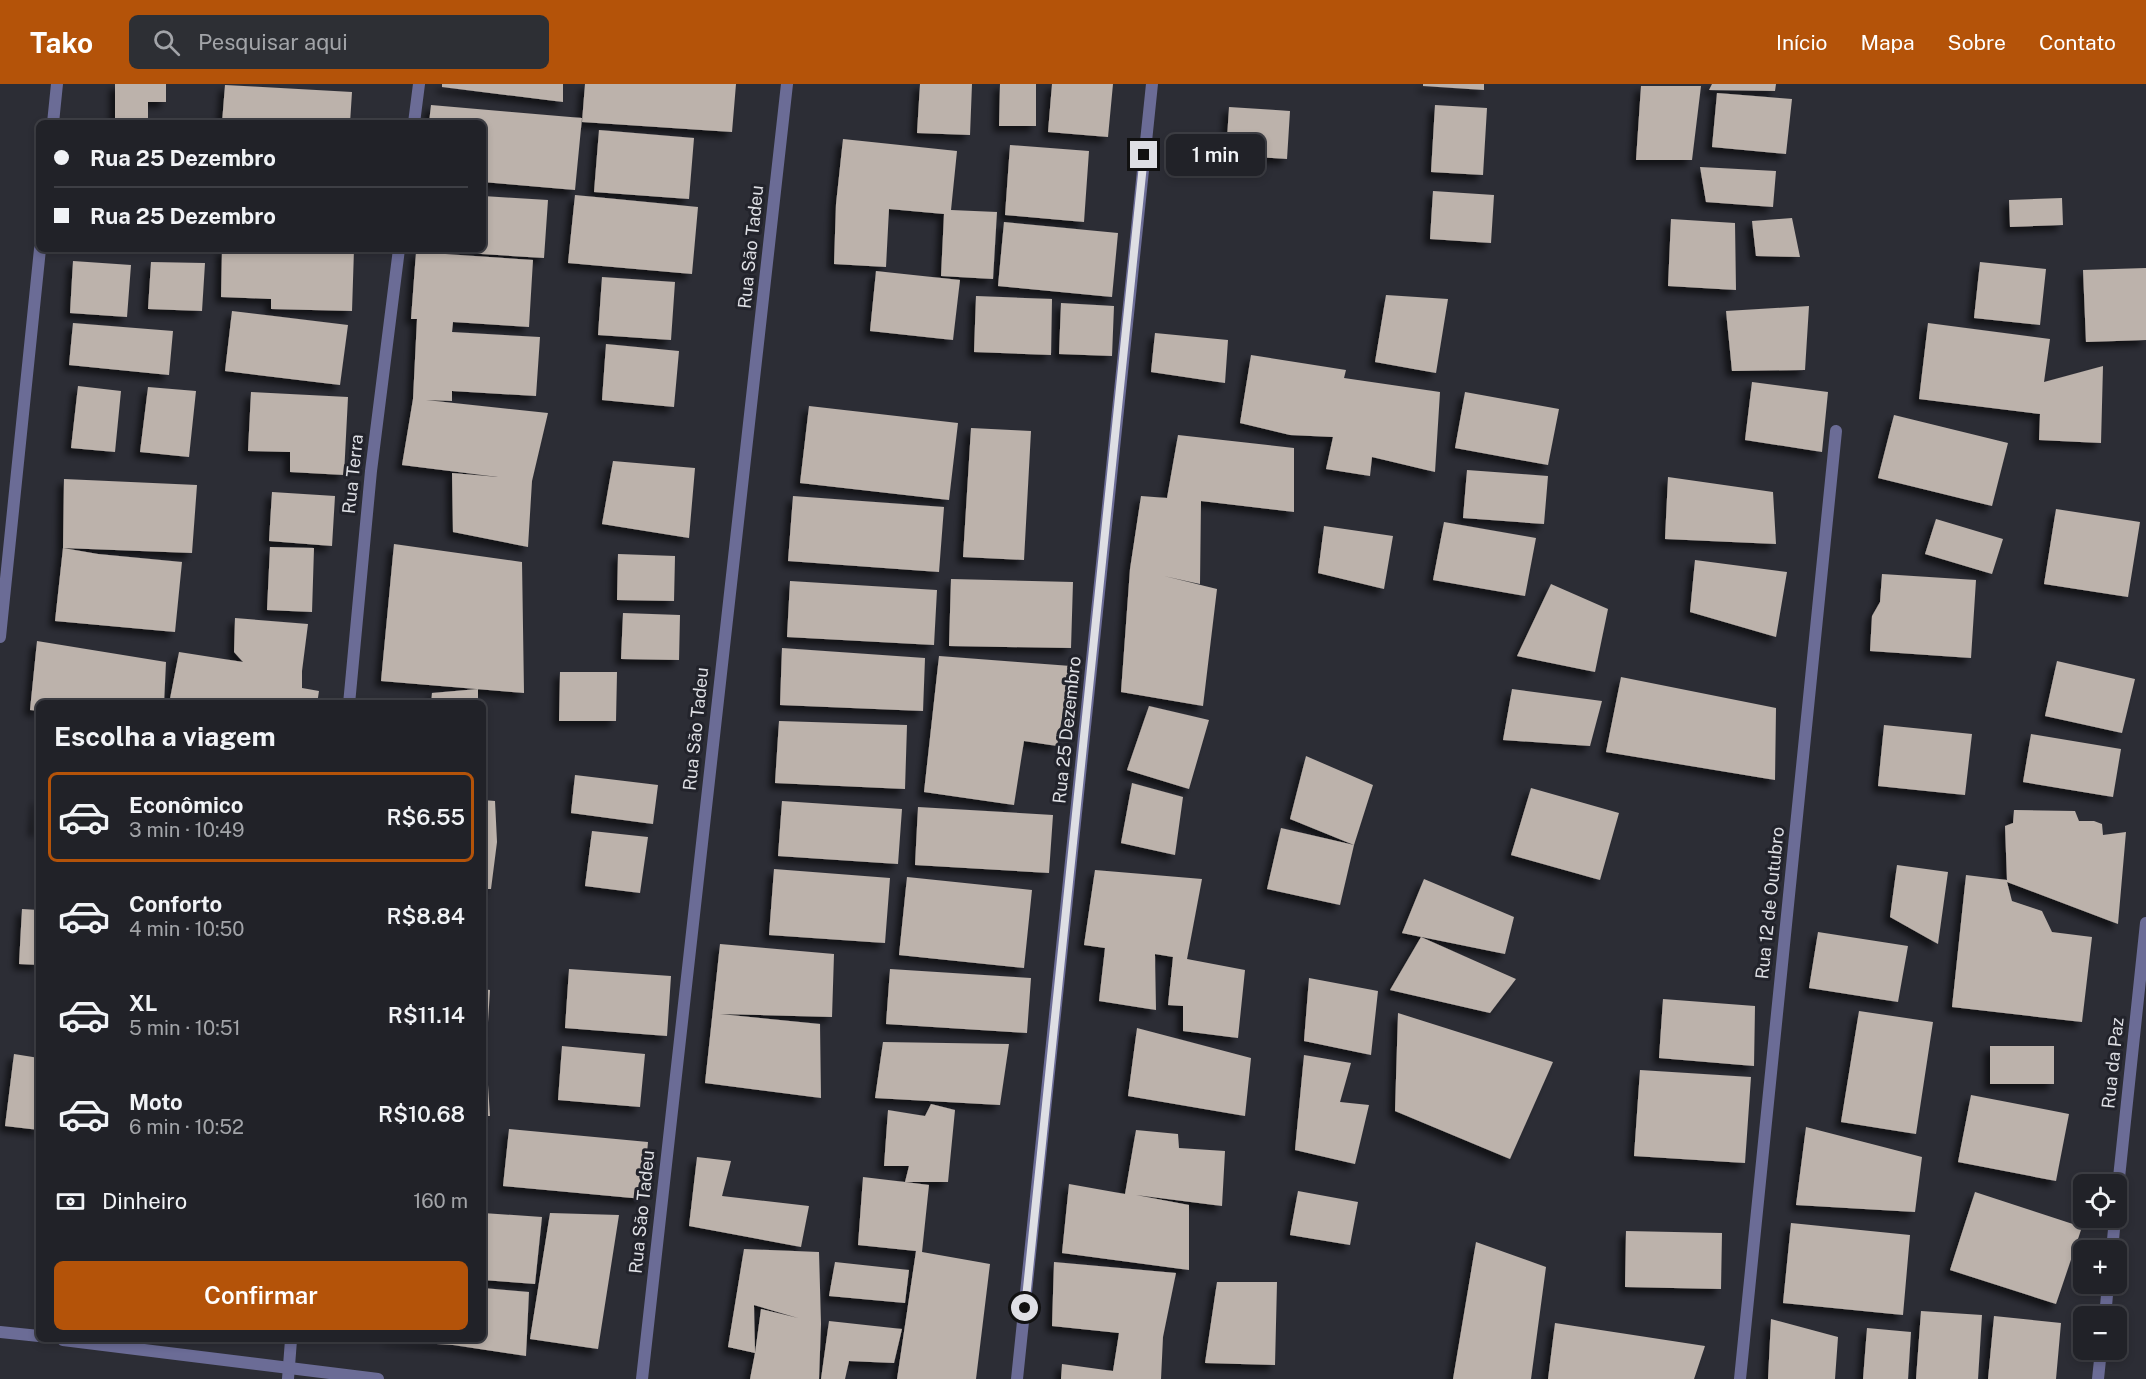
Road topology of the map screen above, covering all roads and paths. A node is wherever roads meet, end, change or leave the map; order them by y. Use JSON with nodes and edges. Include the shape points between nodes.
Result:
{"nodes":[{"id":1,"x":57,"y":84,"type":"edge"},
{"id":2,"x":419,"y":84,"type":"edge"},
{"id":3,"x":787,"y":84,"type":"edge"},
{"id":4,"x":1152,"y":84,"type":"edge"},
{"id":5,"x":53,"y":120,"type":"edge"},
{"id":6,"x":414,"y":120,"type":"edge"},
{"id":7,"x":40,"y":252,"type":"edge"},
{"id":8,"x":399,"y":252,"type":"edge"},
{"id":9,"x":1836,"y":431,"type":"dead end"},
{"id":10,"x":0,"y":637,"type":"edge"},
{"id":11,"x":349,"y":700,"type":"edge"},
{"id":12,"x":2146,"y":923,"type":"edge"},
{"id":13,"x":2119,"y":1174,"type":"edge"},
{"id":14,"x":0,"y":1332,"type":"edge"},
{"id":15,"x":36,"y":1336,"type":"edge"},
{"id":16,"x":76,"y":1342,"type":"edge"},
{"id":17,"x":291,"y":1342,"type":"edge"},
{"id":18,"x":2101,"y":1360,"type":"edge"},
{"id":19,"x":288,"y":1374,"type":"edge"},
{"id":20,"x":378,"y":1379,"type":"edge"},
{"id":21,"x":642,"y":1379,"type":"edge"},
{"id":22,"x":1017,"y":1379,"type":"edge"},
{"id":23,"x":1740,"y":1379,"type":"edge"},
{"id":24,"x":2098,"y":1379,"type":"edge"}],
"edges":[{"from":1,"to":5,"type":"street"},
{"from":2,"to":6,"type":"street"},
{"from":3,"to":21,"type":"street","name":"Rua São Tadeu"},
{"from":4,"to":22,"type":"street","name":"Rua 25 Dezembro"},
{"from":7,"to":10,"type":"street"},
{"from":8,"to":11,"type":"street","name":"Rua Terra","via":[[370,471]]},
{"from":9,"to":23,"type":"street","name":"Rua 12 de Outubro"},
{"from":12,"to":13,"type":"street","name":"Rua da Paz"},
{"from":14,"to":15,"type":"street"},
{"from":16,"to":19,"type":"street"},
{"from":17,"to":19,"type":"street"},
{"from":18,"to":24,"type":"street"},
{"from":19,"to":20,"type":"street"}]}
